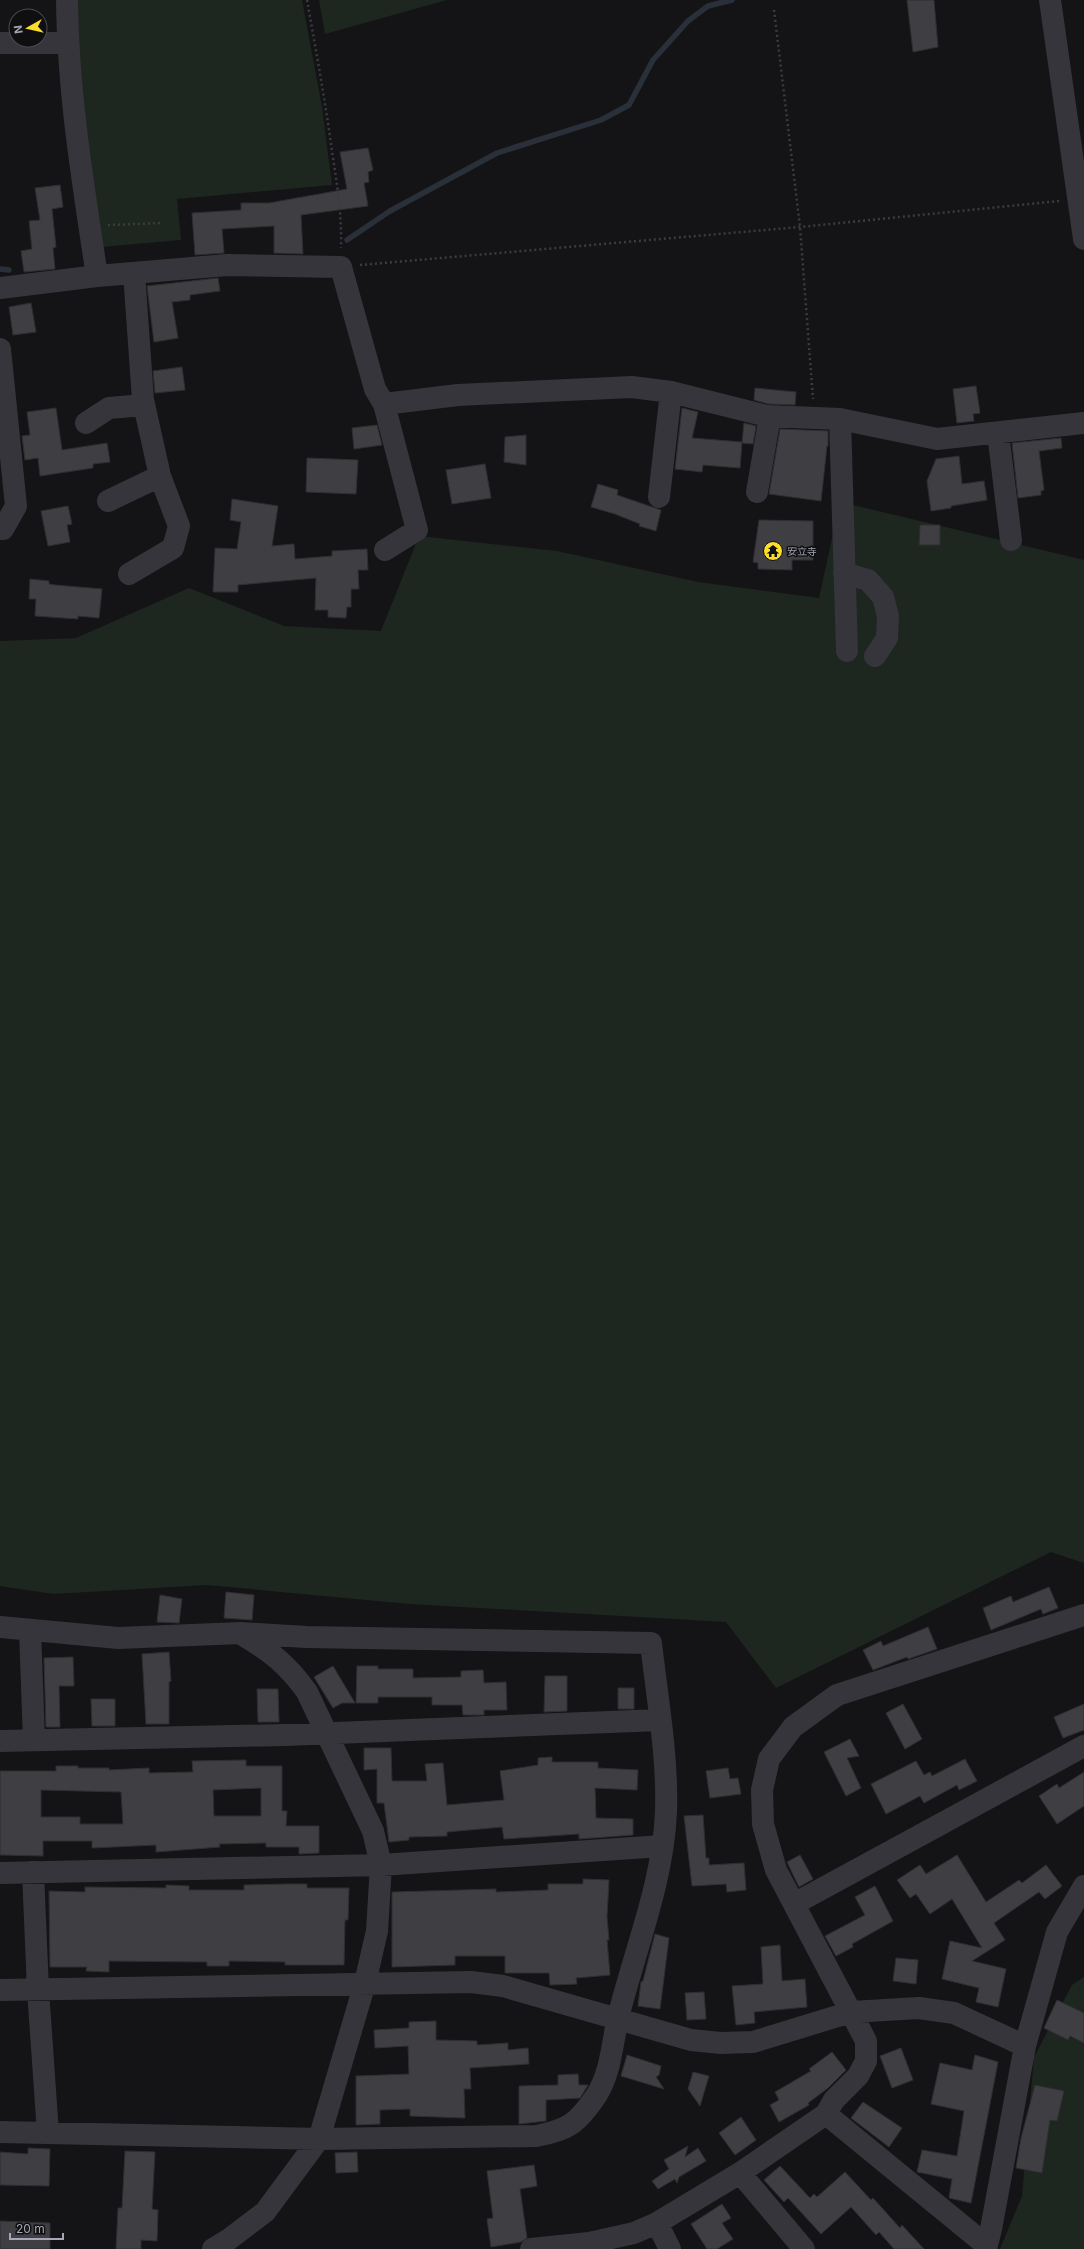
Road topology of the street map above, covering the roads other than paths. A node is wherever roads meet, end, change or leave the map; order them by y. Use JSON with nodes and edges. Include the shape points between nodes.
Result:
{"nodes":[{"id":1,"x":67,"y":0,"type":"edge"},
{"id":2,"x":1050,"y":0,"type":"edge"},
{"id":3,"x":0,"y":43,"type":"edge"},
{"id":4,"x":67,"y":43,"type":"junction"},
{"id":5,"x":1084,"y":239,"type":"edge"},
{"id":6,"x":134,"y":273,"type":"junction"},
{"id":7,"x":97,"y":276,"type":"junction"},
{"id":8,"x":0,"y":288,"type":"edge"},
{"id":9,"x":0,"y":349,"type":"edge"},
{"id":10,"x":671,"y":392,"type":"junction"},
{"id":11,"x":384,"y":404,"type":"junction"},
{"id":12,"x":144,"y":405,"type":"junction"},
{"id":13,"x":770,"y":416,"type":"junction"},
{"id":14,"x":840,"y":419,"type":"junction"},
{"id":15,"x":1084,"y":423,"type":"edge"},
{"id":16,"x":86,"y":424,"type":"dead end"},
{"id":17,"x":998,"y":433,"type":"junction"},
{"id":18,"x":160,"y":476,"type":"junction"},
{"id":19,"x":757,"y":492,"type":"dead end"},
{"id":20,"x":660,"y":497,"type":"dead end"},
{"id":21,"x":108,"y":501,"type":"dead end"},
{"id":22,"x":0,"y":529,"type":"edge"},
{"id":23,"x":1011,"y":540,"type":"dead end"},
{"id":24,"x":385,"y":550,"type":"dead end"},
{"id":25,"x":844,"y":573,"type":"junction"},
{"id":26,"x":129,"y":574,"type":"dead end"},
{"id":27,"x":847,"y":651,"type":"dead end"},
{"id":28,"x":874,"y":656,"type":"dead end"},
{"id":29,"x":1084,"y":1615,"type":"edge"},
{"id":30,"x":0,"y":1627,"type":"edge"},
{"id":31,"x":30,"y":1630,"type":"junction"},
{"id":32,"x":241,"y":1634,"type":"junction"},
{"id":33,"x":660,"y":1720,"type":"junction"},
{"id":34,"x":325,"y":1734,"type":"junction"},
{"id":35,"x":0,"y":1740,"type":"edge"},
{"id":36,"x":34,"y":1740,"type":"junction"},
{"id":37,"x":1084,"y":1746,"type":"edge"},
{"id":38,"x":662,"y":1846,"type":"junction"},
{"id":39,"x":381,"y":1865,"type":"junction"},
{"id":40,"x":33,"y":1872,"type":"junction"},
{"id":41,"x":0,"y":1873,"type":"edge"},
{"id":42,"x":1084,"y":1886,"type":"edge"},
{"id":43,"x":794,"y":1904,"type":"junction"},
{"id":44,"x":365,"y":1983,"type":"junction"},
{"id":45,"x":0,"y":1990,"type":"edge"},
{"id":46,"x":38,"y":1990,"type":"junction"},
{"id":47,"x":851,"y":2012,"type":"junction"},
{"id":48,"x":618,"y":2018,"type":"junction"},
{"id":49,"x":1026,"y":2046,"type":"junction"},
{"id":50,"x":826,"y":2114,"type":"junction"},
{"id":51,"x":0,"y":2132,"type":"edge"},
{"id":52,"x":48,"y":2133,"type":"junction"},
{"id":53,"x":319,"y":2139,"type":"junction"},
{"id":54,"x":740,"y":2173,"type":"junction"},
{"id":55,"x":657,"y":2223,"type":"junction"},
{"id":56,"x":570,"y":2247,"type":"edge"},
{"id":57,"x":986,"y":2247,"type":"edge"},
{"id":58,"x":213,"y":2249,"type":"edge"},
{"id":59,"x":530,"y":2249,"type":"edge"},
{"id":60,"x":670,"y":2249,"type":"edge"},
{"id":61,"x":804,"y":2249,"type":"edge"}],
"edges":[{"from":1,"to":4,"type":"street"},
{"from":2,"to":5,"type":"street"},
{"from":3,"to":4,"type":"street"},
{"from":4,"to":7,"type":"street","via":[[78,157]]},
{"from":6,"to":7,"type":"street"},
{"from":6,"to":11,"type":"street","via":[[227,265],[341,267],[376,389]]},
{"from":6,"to":12,"type":"street"},
{"from":7,"to":8,"type":"street"},
{"from":9,"to":22,"type":"street","via":[[16,506]]},
{"from":10,"to":11,"type":"street","via":[[632,387],[541,390],[458,395]]},
{"from":10,"to":13,"type":"street"},
{"from":10,"to":20,"type":"street"},
{"from":11,"to":24,"type":"street","via":[[417,530]]},
{"from":12,"to":16,"type":"street","via":[[109,408]]},
{"from":12,"to":18,"type":"street"},
{"from":13,"to":14,"type":"street"},
{"from":13,"to":19,"type":"street"},
{"from":14,"to":17,"type":"street","via":[[937,439]]},
{"from":14,"to":25,"type":"street"},
{"from":15,"to":17,"type":"street"},
{"from":17,"to":23,"type":"street"},
{"from":18,"to":21,"type":"street"},
{"from":18,"to":26,"type":"street","via":[[179,526],[173,548]]},
{"from":25,"to":27,"type":"street"},
{"from":25,"to":28,"type":"street","via":[[868,580],[884,596],[888,616],[887,638]]},
{"from":29,"to":43,"type":"street","via":[[837,1695],[793,1727],[769,1759],[762,1790],[763,1824],[776,1870]]},
{"from":30,"to":31,"type":"street"},
{"from":31,"to":32,"type":"street","via":[[118,1638]]},
{"from":31,"to":36,"type":"street"},
{"from":32,"to":33,"type":"street","via":[[651,1643]]},
{"from":32,"to":34,"type":"street","via":[[272,1652],[293,1671],[307,1692]]},
{"from":33,"to":34,"type":"street"},
{"from":33,"to":38,"type":"street","via":[[666,1811]]},
{"from":34,"to":36,"type":"street"},
{"from":34,"to":39,"type":"street","via":[[373,1831]]},
{"from":35,"to":36,"type":"street"},
{"from":37,"to":43,"type":"street"},
{"from":38,"to":39,"type":"street"},
{"from":38,"to":48,"type":"street","via":[[650,1908]]},
{"from":39,"to":40,"type":"street"},
{"from":39,"to":44,"type":"street","via":[[377,1931]]},
{"from":40,"to":41,"type":"street"},
{"from":40,"to":46,"type":"street"},
{"from":42,"to":49,"type":"street","via":[[1057,1932]]},
{"from":43,"to":47,"type":"street"},
{"from":44,"to":46,"type":"street"},
{"from":44,"to":48,"type":"street","via":[[448,1981],[503,1986]]},
{"from":44,"to":53,"type":"street"},
{"from":45,"to":46,"type":"street"},
{"from":46,"to":52,"type":"street"},
{"from":47,"to":48,"type":"street","via":[[753,2042],[721,2043],[691,2040]]},
{"from":47,"to":49,"type":"street","via":[[919,2008],[954,2013]]},
{"from":47,"to":50,"type":"street","via":[[866,2042],[866,2061],[858,2076],[834,2100]]},
{"from":48,"to":53,"type":"street","via":[[610,2062],[597,2094],[578,2119],[560,2131],[536,2136]]},
{"from":49,"to":57,"type":"street","via":[[992,2229]]},
{"from":50,"to":54,"type":"street"},
{"from":50,"to":57,"type":"street"},
{"from":51,"to":52,"type":"street"},
{"from":52,"to":53,"type":"street"},
{"from":53,"to":58,"type":"street","via":[[265,2212]]},
{"from":54,"to":55,"type":"street"},
{"from":54,"to":61,"type":"street"},
{"from":55,"to":56,"type":"street","via":[[634,2233]]},
{"from":55,"to":60,"type":"street"},
{"from":56,"to":59,"type":"street"}]}
